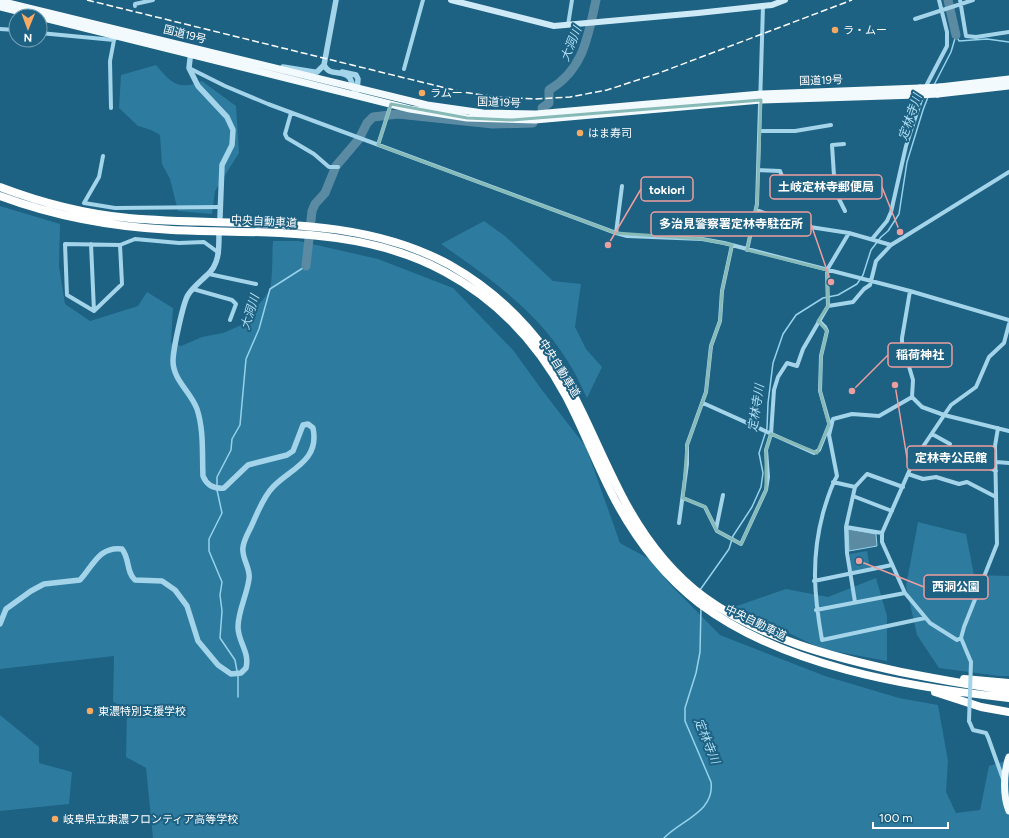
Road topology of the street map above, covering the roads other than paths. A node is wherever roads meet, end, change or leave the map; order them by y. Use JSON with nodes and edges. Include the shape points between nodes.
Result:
{"nodes":[{"id":1,"x":153,"y":0,"type":"edge"},
{"id":2,"x":336,"y":0,"type":"edge"},
{"id":3,"x":423,"y":0,"type":"edge"},
{"id":4,"x":451,"y":0,"type":"edge"},
{"id":5,"x":572,"y":0,"type":"edge"},
{"id":6,"x":785,"y":0,"type":"edge"},
{"id":7,"x":939,"y":0,"type":"edge"},
{"id":8,"x":973,"y":0,"type":"edge"},
{"id":9,"x":0,"y":1,"type":"edge"},
{"id":10,"x":961,"y":2,"type":"edge"},
{"id":11,"x":135,"y":6,"type":"dead end"},
{"id":12,"x":763,"y":6,"type":"junction"},
{"id":13,"x":942,"y":12,"type":"junction"},
{"id":14,"x":48,"y":18,"type":"edge"},
{"id":15,"x":915,"y":19,"type":"dead end"},
{"id":16,"x":568,"y":25,"type":"junction"},
{"id":17,"x":1009,"y":32,"type":"edge"},
{"id":18,"x":48,"y":33,"type":"edge"},
{"id":19,"x":116,"y":35,"type":"junction"},
{"id":20,"x":191,"y":51,"type":"junction"},
{"id":21,"x":326,"y":56,"type":"junction"},
{"id":22,"x":324,"y":65,"type":"junction"},
{"id":23,"x":271,"y":67,"type":"junction"},
{"id":24,"x":189,"y":68,"type":"junction"},
{"id":25,"x":404,"y":69,"type":"dead end"},
{"id":26,"x":1009,"y":79,"type":"edge"},
{"id":27,"x":1009,"y":86,"type":"edge"},
{"id":28,"x":354,"y":87,"type":"junction"},
{"id":29,"x":939,"y":90,"type":"junction"},
{"id":30,"x":356,"y":96,"type":"junction"},
{"id":31,"x":761,"y":97,"type":"junction"},
{"id":32,"x":391,"y":104,"type":"junction"},
{"id":33,"x":111,"y":108,"type":"dead end"},
{"id":34,"x":291,"y":112,"type":"junction"},
{"id":35,"x":831,"y":125,"type":"dead end"},
{"id":36,"x":759,"y":131,"type":"junction"},
{"id":37,"x":844,"y":144,"type":"dead end"},
{"id":38,"x":378,"y":145,"type":"junction"},
{"id":39,"x":104,"y":156,"type":"dead end"},
{"id":40,"x":338,"y":168,"type":"dead end"},
{"id":41,"x":758,"y":170,"type":"junction"},
{"id":42,"x":1009,"y":172,"type":"edge"},
{"id":43,"x":622,"y":186,"type":"dead end"},
{"id":44,"x":0,"y":187,"type":"edge"},
{"id":45,"x":835,"y":192,"type":"junction"},
{"id":46,"x":0,"y":196,"type":"edge"},
{"id":47,"x":220,"y":207,"type":"junction"},
{"id":48,"x":756,"y":210,"type":"junction"},
{"id":49,"x":845,"y":211,"type":"dead end"},
{"id":50,"x":220,"y":217,"type":"dead end"},
{"id":51,"x":302,"y":229,"type":"junction"},
{"id":52,"x":616,"y":233,"type":"junction"},
{"id":53,"x":849,"y":233,"type":"junction"},
{"id":54,"x":219,"y":236,"type":"dead end"},
{"id":55,"x":872,"y":239,"type":"junction"},
{"id":56,"x":91,"y":244,"type":"junction"},
{"id":57,"x":120,"y":245,"type":"junction"},
{"id":58,"x":732,"y":245,"type":"junction"},
{"id":59,"x":891,"y":246,"type":"junction"},
{"id":60,"x":747,"y":250,"type":"junction"},
{"id":61,"x":219,"y":253,"type":"junction"},
{"id":62,"x":828,"y":270,"type":"junction"},
{"id":63,"x":209,"y":274,"type":"junction"},
{"id":64,"x":871,"y":281,"type":"junction"},
{"id":65,"x":256,"y":284,"type":"dead end"},
{"id":66,"x":193,"y":289,"type":"junction"},
{"id":67,"x":910,"y":292,"type":"junction"},
{"id":68,"x":828,"y":306,"type":"junction"},
{"id":69,"x":94,"y":311,"type":"junction"},
{"id":70,"x":230,"y":320,"type":"dead end"},
{"id":71,"x":1009,"y":320,"type":"edge"},
{"id":72,"x":819,"y":321,"type":"junction"},
{"id":73,"x":1009,"y":324,"type":"edge"},
{"id":74,"x":912,"y":397,"type":"junction"},
{"id":75,"x":703,"y":404,"type":"junction"},
{"id":76,"x":944,"y":415,"type":"junction"},
{"id":77,"x":829,"y":426,"type":"junction"},
{"id":78,"x":998,"y":428,"type":"junction"},
{"id":79,"x":1009,"y":430,"type":"edge"},
{"id":80,"x":771,"y":434,"type":"junction"},
{"id":81,"x":932,"y":434,"type":"junction"},
{"id":82,"x":950,"y":444,"type":"dead end"},
{"id":83,"x":962,"y":454,"type":"dead end"},
{"id":84,"x":996,"y":462,"type":"junction"},
{"id":85,"x":1009,"y":463,"type":"edge"},
{"id":86,"x":996,"y":471,"type":"junction"},
{"id":87,"x":908,"y":474,"type":"junction"},
{"id":88,"x":833,"y":482,"type":"junction"},
{"id":89,"x":903,"y":487,"type":"junction"},
{"id":90,"x":855,"y":488,"type":"junction"},
{"id":91,"x":723,"y":495,"type":"dead end"},
{"id":92,"x":853,"y":496,"type":"junction"},
{"id":93,"x":996,"y":497,"type":"junction"},
{"id":94,"x":683,"y":498,"type":"junction"},
{"id":95,"x":892,"y":511,"type":"junction"},
{"id":96,"x":679,"y":523,"type":"dead end"},
{"id":97,"x":846,"y":527,"type":"junction"},
{"id":98,"x":716,"y":530,"type":"junction"},
{"id":99,"x":882,"y":533,"type":"junction"},
{"id":100,"x":892,"y":566,"type":"junction"},
{"id":101,"x":850,"y":574,"type":"junction"},
{"id":102,"x":814,"y":581,"type":"junction"},
{"id":103,"x":905,"y":593,"type":"junction"},
{"id":104,"x":855,"y":602,"type":"junction"},
{"id":105,"x":816,"y":610,"type":"junction"},
{"id":106,"x":726,"y":616,"type":"junction"},
{"id":107,"x":925,"y":618,"type":"junction"},
{"id":108,"x":0,"y":624,"type":"edge"},
{"id":109,"x":961,"y":638,"type":"junction"},
{"id":110,"x":886,"y":669,"type":"junction"},
{"id":111,"x":1009,"y":684,"type":"edge"},
{"id":112,"x":916,"y":686,"type":"junction"},
{"id":113,"x":1009,"y":690,"type":"edge"},
{"id":114,"x":1009,"y":698,"type":"edge"},
{"id":115,"x":1009,"y":712,"type":"edge"},
{"id":116,"x":1009,"y":757,"type":"edge"},
{"id":117,"x":1005,"y":785,"type":"junction"},
{"id":118,"x":1009,"y":811,"type":"edge"}],
"edges":[{"from":1,"to":11,"type":"street"},
{"from":2,"to":21,"type":"street"},
{"from":3,"to":25,"type":"street"},
{"from":4,"to":16,"type":"main road","via":[[544,24]]},
{"from":5,"to":16,"type":"street"},
{"from":6,"to":12,"type":"main road"},
{"from":7,"to":13,"type":"street"},
{"from":8,"to":10,"type":"street"},
{"from":9,"to":19,"type":"highway","name":"国道19号"},
{"from":10,"to":13,"type":"street"},
{"from":10,"to":17,"type":"street","via":[[966,36]]},
{"from":12,"to":16,"type":"main road"},
{"from":12,"to":31,"type":"street"},
{"from":13,"to":15,"type":"street"},
{"from":13,"to":55,"type":"street","via":[[948,32],[947,46],[927,82],[917,108],[891,212]]},
{"from":14,"to":19,"type":"highway","name":"国道19号"},
{"from":18,"to":19,"type":"street"},
{"from":19,"to":20,"type":"highway","name":"国道19号"},
{"from":19,"to":33,"type":"street","via":[[110,61]]},
{"from":20,"to":23,"type":"highway","name":"国道19号"},
{"from":20,"to":24,"type":"street"},
{"from":20,"to":30,"type":"highway","name":"国道19号"},
{"from":21,"to":22,"type":"street"},
{"from":21,"to":28,"type":"street","via":[[330,68],[356,75],[358,79]]},
{"from":22,"to":23,"type":"street","via":[[317,72]]},
{"from":22,"to":28,"type":"street","via":[[332,73],[351,78]]},
{"from":23,"to":28,"type":"highway","name":"国道19号"},
{"from":24,"to":34,"type":"street"},
{"from":24,"to":47,"type":"street","via":[[198,86],[227,117],[233,130],[232,145],[222,165]]},
{"from":26,"to":29,"type":"highway","name":"国道19号"},
{"from":27,"to":29,"type":"highway","name":"国道19号"},
{"from":28,"to":30,"type":"street"},
{"from":28,"to":31,"type":"highway","name":"国道19号","via":[[427,105],[497,114],[536,114]]},
{"from":29,"to":31,"type":"highway","name":"国道19号","bridge":true},
{"from":30,"to":32,"type":"highway","name":"国道19号"},
{"from":31,"to":32,"type":"highway","name":"国道19号","via":[[569,118],[512,120],[447,115]]},
{"from":31,"to":36,"type":"street"},
{"from":32,"to":38,"type":"street"},
{"from":34,"to":38,"type":"street"},
{"from":34,"to":40,"type":"street","via":[[285,134],[287,138],[314,154],[329,167]]},
{"from":35,"to":36,"type":"street","via":[[795,131]]},
{"from":36,"to":41,"type":"street"},
{"from":37,"to":45,"type":"street","via":[[832,145]]},
{"from":38,"to":52,"type":"street"},
{"from":39,"to":47,"type":"street","via":[[99,177],[84,203],[115,208]]},
{"from":41,"to":45,"type":"street","via":[[780,171],[786,184]]},
{"from":41,"to":48,"type":"street"},
{"from":42,"to":59,"type":"street"},
{"from":43,"to":52,"type":"street"},
{"from":44,"to":51,"type":"highway","name":"中央自動車道","via":[[44,202],[102,215]]},
{"from":45,"to":49,"type":"street"},
{"from":46,"to":51,"type":"highway","name":"中央自動車道","via":[[71,218],[121,226],[173,230]]},
{"from":47,"to":50,"type":"street"},
{"from":48,"to":53,"type":"street","via":[[797,225]]},
{"from":48,"to":60,"type":"street"},
{"from":51,"to":106,"type":"highway","name":"中央自動車道","via":[[362,238],[445,272],[480,294],[522,332],[547,364],[566,397],[628,524],[652,556],[680,580],[699,602]]},
{"from":52,"to":58,"type":"street","via":[[627,236],[702,239]]},
{"from":53,"to":55,"type":"street"},
{"from":53,"to":62,"type":"street"},
{"from":54,"to":61,"type":"street"},
{"from":55,"to":59,"type":"street"},
{"from":56,"to":57,"type":"street"},
{"from":56,"to":69,"type":"street"},
{"from":56,"to":69,"type":"street","via":[[65,244],[67,295]]},
{"from":57,"to":61,"type":"street","via":[[135,239],[179,243],[204,242]]},
{"from":57,"to":69,"type":"street","via":[[122,284]]},
{"from":58,"to":60,"type":"street"},
{"from":58,"to":75,"type":"street","via":[[722,291],[720,321],[711,346]]},
{"from":59,"to":64,"type":"street","via":[[876,261]]},
{"from":60,"to":62,"type":"street"},
{"from":61,"to":63,"type":"street"},
{"from":62,"to":64,"type":"street"},
{"from":62,"to":68,"type":"street"},
{"from":63,"to":65,"type":"street"},
{"from":63,"to":66,"type":"street"},
{"from":64,"to":67,"type":"street"},
{"from":64,"to":68,"type":"street","via":[[853,302]]},
{"from":66,"to":70,"type":"street","via":[[232,300],[236,304]]},
{"from":66,"to":108,"type":"street","via":[[185,303],[173,361],[177,377],[197,407],[201,424],[205,482],[211,487],[224,488],[248,465],[287,455],[293,451],[303,425],[308,424],[314,432],[308,456],[300,467],[272,487],[243,547],[250,572],[238,626],[247,654],[246,668],[241,673],[231,674],[218,665],[198,641],[182,599],[162,581],[135,580],[129,572],[126,554],[122,549],[101,552],[80,580],[44,584],[31,591],[6,609]]},
{"from":67,"to":71,"type":"street"},
{"from":67,"to":74,"type":"street","via":[[902,338],[913,380]]},
{"from":68,"to":72,"type":"street"},
{"from":72,"to":77,"type":"street","via":[[827,331],[821,356],[820,391]]},
{"from":72,"to":80,"type":"street","via":[[803,349],[797,366],[787,363],[778,377],[774,390]]},
{"from":73,"to":76,"type":"street","via":[[1004,343],[989,356],[976,387],[951,405]]},
{"from":74,"to":76,"type":"street","via":[[922,407]]},
{"from":74,"to":77,"type":"street","via":[[879,416],[843,415],[833,419]]},
{"from":75,"to":80,"type":"street"},
{"from":75,"to":94,"type":"street","via":[[687,445]]},
{"from":76,"to":78,"type":"street"},
{"from":76,"to":81,"type":"street"},
{"from":77,"to":80,"type":"street","via":[[817,453]]},
{"from":77,"to":88,"type":"street","via":[[837,476]]},
{"from":78,"to":79,"type":"street"},
{"from":78,"to":84,"type":"street"},
{"from":80,"to":98,"type":"street","via":[[766,450],[766,490],[741,544]]},
{"from":81,"to":82,"type":"street"},
{"from":81,"to":87,"type":"street","via":[[914,460]]},
{"from":83,"to":86,"type":"street"},
{"from":84,"to":85,"type":"street"},
{"from":84,"to":86,"type":"street"},
{"from":86,"to":93,"type":"street"},
{"from":87,"to":89,"type":"street"},
{"from":87,"to":93,"type":"street","via":[[923,479],[936,477],[959,484],[967,482]]},
{"from":88,"to":90,"type":"street"},
{"from":88,"to":102,"type":"street","via":[[819,530]]},
{"from":89,"to":90,"type":"street","via":[[868,474]]},
{"from":89,"to":95,"type":"street"},
{"from":90,"to":92,"type":"street"},
{"from":91,"to":98,"type":"street"},
{"from":92,"to":95,"type":"street"},
{"from":92,"to":97,"type":"street"},
{"from":93,"to":109,"type":"street","via":[[997,544]]},
{"from":94,"to":96,"type":"street"},
{"from":94,"to":98,"type":"street","via":[[705,507]]},
{"from":95,"to":99,"type":"street"},
{"from":97,"to":99,"type":"street"},
{"from":97,"to":101,"type":"street"},
{"from":99,"to":100,"type":"street","via":[[882,542]]},
{"from":100,"to":101,"type":"street"},
{"from":100,"to":103,"type":"street"},
{"from":101,"to":102,"type":"street"},
{"from":101,"to":104,"type":"street"},
{"from":102,"to":105,"type":"street"},
{"from":103,"to":104,"type":"street"},
{"from":103,"to":107,"type":"street"},
{"from":104,"to":105,"type":"street"},
{"from":105,"to":107,"type":"street","via":[[822,640]]},
{"from":106,"to":110,"type":"highway","name":"中央自動車道","via":[[799,645]]},
{"from":106,"to":112,"type":"highway","name":"中央自動車道","via":[[763,639],[824,663]]},
{"from":107,"to":109,"type":"street","via":[[940,631],[957,640]]},
{"from":109,"to":117,"type":"street","bridge":true,"via":[[972,662],[969,721],[973,730],[988,737]]},
{"from":110,"to":111,"type":"highway"},
{"from":110,"to":113,"type":"highway","name":"中央自動車道"},
{"from":112,"to":114,"type":"highway","name":"中央自動車道"},
{"from":112,"to":115,"type":"highway","via":[[980,707]]},
{"from":116,"to":117,"type":"highway","via":[[1005,767]]},
{"from":117,"to":118,"type":"highway"}]}
